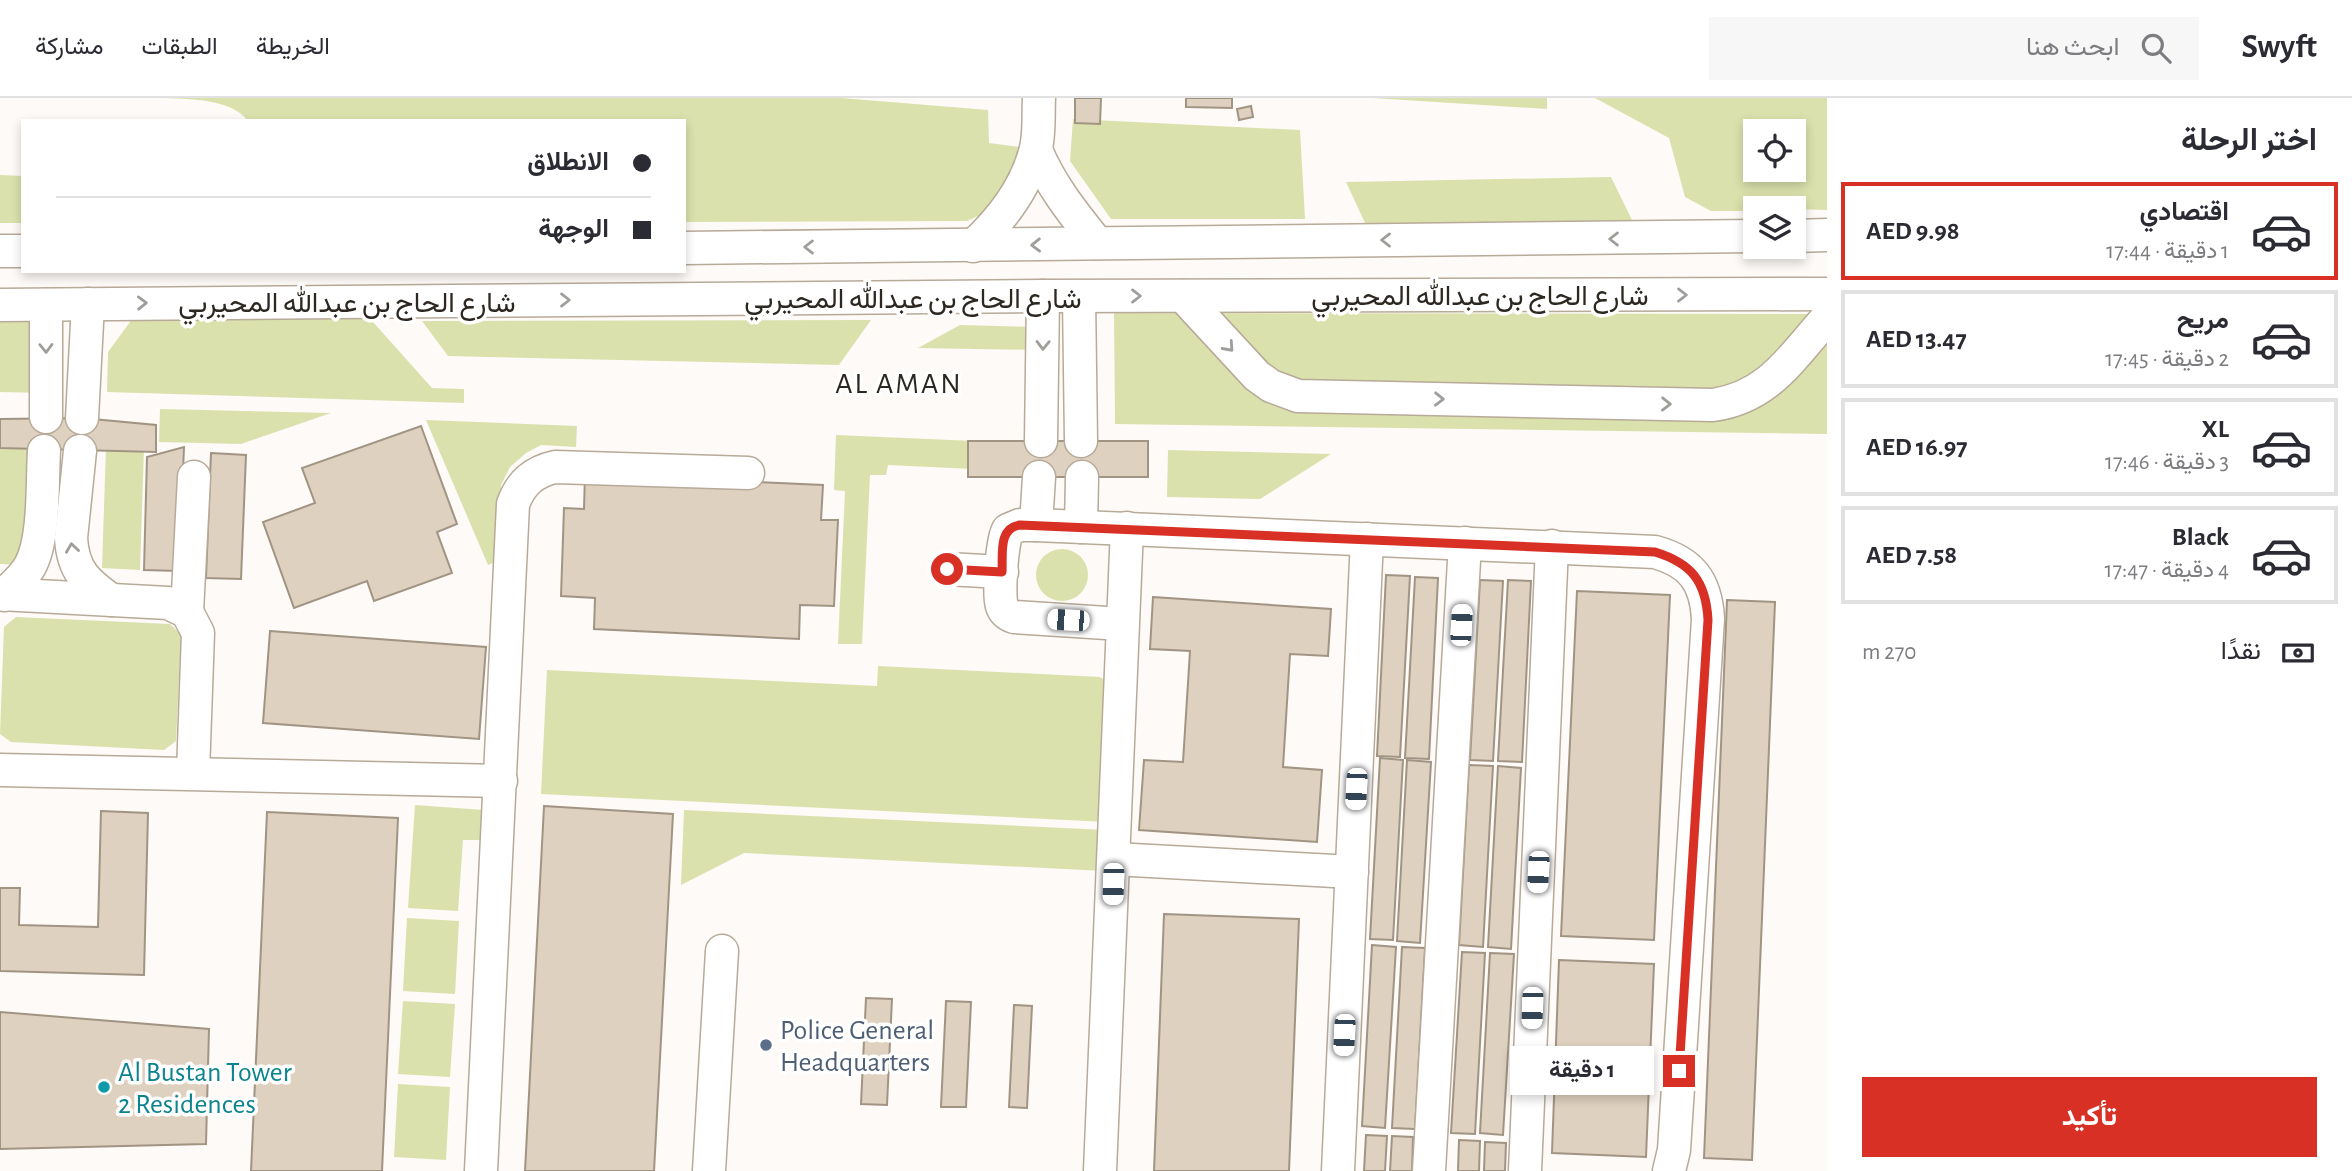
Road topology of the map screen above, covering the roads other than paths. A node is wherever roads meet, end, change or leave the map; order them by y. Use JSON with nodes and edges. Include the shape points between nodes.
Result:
{"nodes":[{"id":1,"x":1039,"y":98,"type":"edge"},
{"id":2,"x":1036,"y":150,"type":"junction"},
{"id":3,"x":1827,"y":235,"type":"edge"},
{"id":4,"x":1743,"y":236,"type":"edge"},
{"id":5,"x":1806,"y":236,"type":"edge"},
{"id":6,"x":1097,"y":243,"type":"junction"},
{"id":7,"x":973,"y":246,"type":"junction"},
{"id":8,"x":686,"y":248,"type":"edge"},
{"id":9,"x":0,"y":251,"type":"edge"},
{"id":10,"x":21,"y":251,"type":"edge"},
{"id":11,"x":1827,"y":294,"type":"edge"},
{"id":12,"x":1043,"y":296,"type":"junction"},
{"id":13,"x":1183,"y":296,"type":"junction"},
{"id":14,"x":1079,"y":297,"type":"junction"},
{"id":15,"x":88,"y":304,"type":"junction"},
{"id":16,"x":0,"y":305,"type":"edge"},
{"id":17,"x":46,"y":305,"type":"junction"},
{"id":18,"x":1827,"y":318,"type":"edge"},
{"id":19,"x":1042,"y":394,"type":"junction"},
{"id":20,"x":1080,"y":394,"type":"junction"},
{"id":21,"x":1041,"y":441,"type":"dead end"},
{"id":22,"x":1081,"y":441,"type":"dead end"},
{"id":23,"x":44,"y":450,"type":"dead end"},
{"id":24,"x":80,"y":451,"type":"dead end"},
{"id":25,"x":748,"y":473,"type":"dead end"},
{"id":26,"x":194,"y":477,"type":"dead end"},
{"id":27,"x":1039,"y":477,"type":"dead end"},
{"id":28,"x":1082,"y":477,"type":"dead end"},
{"id":29,"x":41,"y":499,"type":"junction"},
{"id":30,"x":74,"y":503,"type":"junction"},
{"id":31,"x":1036,"y":525,"type":"junction"},
{"id":32,"x":1081,"y":527,"type":"junction"},
{"id":33,"x":1128,"y":528,"type":"junction"},
{"id":34,"x":1367,"y":539,"type":"junction"},
{"id":35,"x":1465,"y":543,"type":"junction"},
{"id":36,"x":1552,"y":547,"type":"junction"},
{"id":37,"x":947,"y":569,"type":"dead end"},
{"id":38,"x":1002,"y":572,"type":"junction"},
{"id":39,"x":2,"y":595,"type":"edge"},
{"id":40,"x":111,"y":600,"type":"junction"},
{"id":41,"x":187,"y":612,"type":"junction"},
{"id":42,"x":1122,"y":624,"type":"junction"},
{"id":43,"x":0,"y":770,"type":"edge"},
{"id":44,"x":193,"y":773,"type":"junction"},
{"id":45,"x":501,"y":781,"type":"junction"},
{"id":46,"x":1114,"y":859,"type":"junction"},
{"id":47,"x":1352,"y":872,"type":"junction"},
{"id":48,"x":722,"y":951,"type":"dead end"},
{"id":49,"x":481,"y":1171,"type":"edge"},
{"id":50,"x":709,"y":1171,"type":"edge"},
{"id":51,"x":1100,"y":1171,"type":"edge"},
{"id":52,"x":1338,"y":1171,"type":"edge"},
{"id":53,"x":1429,"y":1171,"type":"edge"},
{"id":54,"x":1525,"y":1171,"type":"edge"},
{"id":55,"x":1669,"y":1171,"type":"edge"}],
"edges":[{"from":1,"to":2,"type":"street"},
{"from":2,"to":6,"type":"street","via":[[1060,198]]},
{"from":2,"to":7,"type":"street","via":[[1012,203]]},
{"from":3,"to":5,"type":"street"},
{"from":4,"to":6,"type":"street","name":"شارع الحاج بن عبدالله المحيربي","one_way":true},
{"from":6,"to":7,"type":"street","name":"شارع الحاج بن عبدالله المحيربي","one_way":true},
{"from":7,"to":8,"type":"street","name":"شارع الحاج بن عبدالله المحيربي","one_way":true},
{"from":9,"to":10,"type":"street"},
{"from":13,"to":11,"type":"street","name":"شارع الحاج بن عبدالله المحيربي","one_way":true},
{"from":12,"to":14,"type":"street","name":"شارع الحاج بن عبدالله المحيربي"},
{"from":15,"to":12,"type":"street","name":"شارع الحاج بن عبدالله المحيربي","one_way":true},
{"from":12,"to":19,"type":"street","one_way":true},
{"from":14,"to":13,"type":"street","name":"شارع الحاج بن عبدالله المحيربي","one_way":true},
{"from":13,"to":18,"type":"street","one_way":true,"via":[[1257,376],[1298,397],[1713,405],[1748,396],[1766,384]]},
{"from":14,"to":20,"type":"street"},
{"from":15,"to":17,"type":"street","name":"شارع الحاج بن عبدالله المحيربي"},
{"from":17,"to":15,"type":"street","one_way":true,"via":[[46,404],[82,405]]},
{"from":16,"to":17,"type":"street","name":"شارع الحاج بن عبدالله المحيربي"},
{"from":19,"to":20,"type":"street"},
{"from":19,"to":21,"type":"street"},
{"from":20,"to":22,"type":"street"},
{"from":23,"to":29,"type":"street"},
{"from":24,"to":30,"type":"street"},
{"from":25,"to":45,"type":"street","via":[[555,467],[528,479],[518,491],[512,512]]},
{"from":26,"to":41,"type":"street"},
{"from":27,"to":31,"type":"street"},
{"from":28,"to":32,"type":"street"},
{"from":29,"to":30,"type":"street"},
{"from":29,"to":39,"type":"street","via":[[35,555],[22,577]]},
{"from":40,"to":30,"type":"street","one_way":true,"via":[[88,584],[75,563],[71,538]]},
{"from":31,"to":32,"type":"street"},
{"from":31,"to":38,"type":"street","via":[[1013,526],[1004,535]]},
{"from":32,"to":33,"type":"street"},
{"from":33,"to":34,"type":"street"},
{"from":33,"to":42,"type":"street"},
{"from":34,"to":35,"type":"street"},
{"from":34,"to":47,"type":"street"},
{"from":35,"to":36,"type":"street"},
{"from":35,"to":53,"type":"street"},
{"from":36,"to":54,"type":"street"},
{"from":36,"to":55,"type":"street","via":[[1655,552],[1673,557],[1700,583],[1707,600],[1674,1150]]},
{"from":37,"to":38,"type":"street"},
{"from":38,"to":42,"type":"street","via":[[1001,604],[1014,617]]},
{"from":39,"to":40,"type":"street"},
{"from":40,"to":41,"type":"street","via":[[168,603]]},
{"from":41,"to":44,"type":"street","via":[[198,633]]},
{"from":42,"to":46,"type":"street"},
{"from":43,"to":44,"type":"street"},
{"from":44,"to":45,"type":"street"},
{"from":45,"to":49,"type":"street"},
{"from":46,"to":47,"type":"street"},
{"from":46,"to":51,"type":"street"},
{"from":47,"to":52,"type":"street"},
{"from":48,"to":50,"type":"street"}]}
